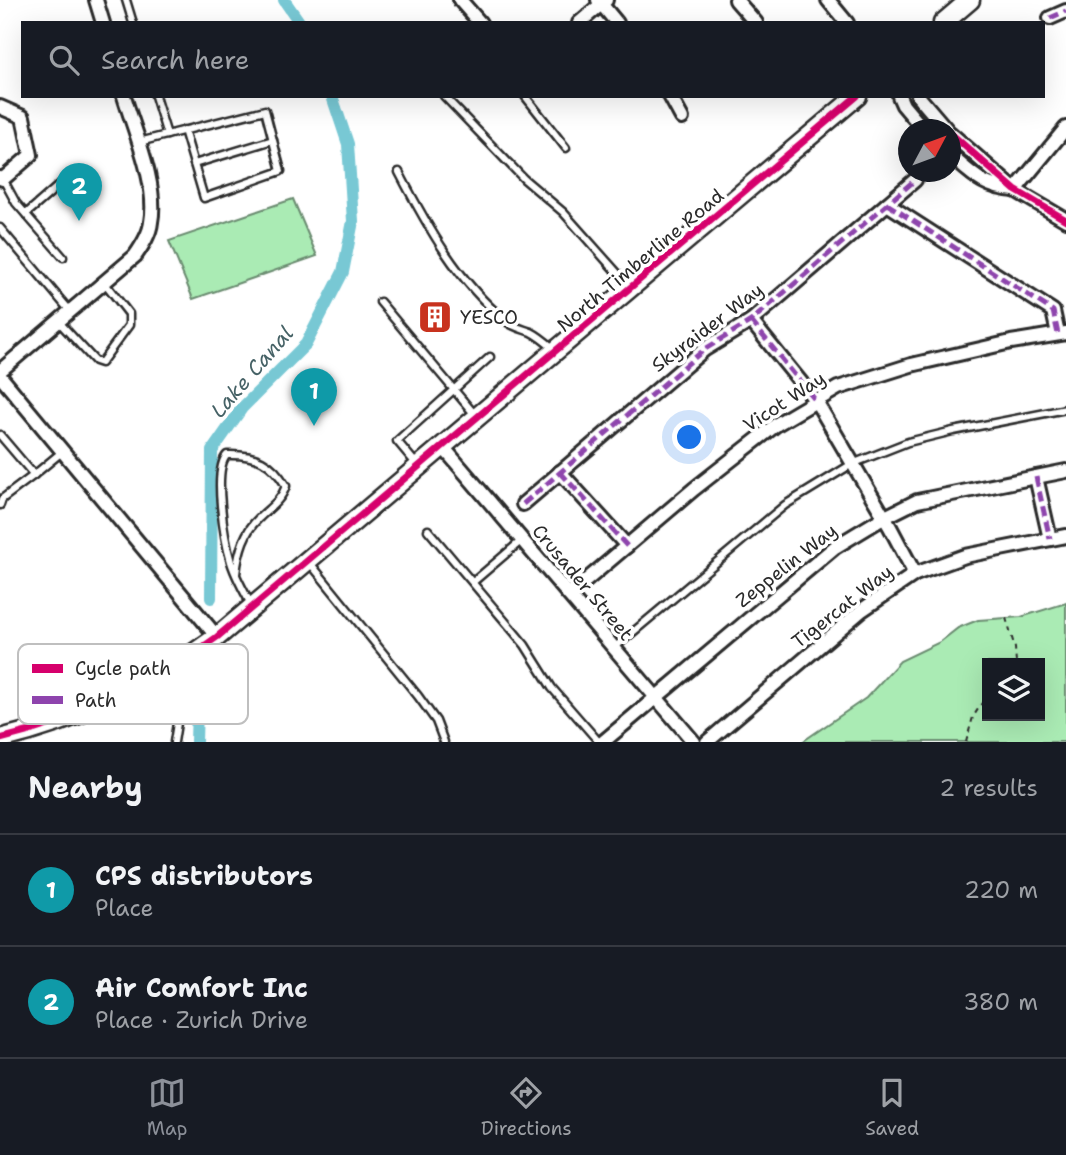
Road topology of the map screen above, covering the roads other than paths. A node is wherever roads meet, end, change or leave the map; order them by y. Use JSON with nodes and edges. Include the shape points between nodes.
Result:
{"nodes":[{"id":1,"x":96,"y":0,"type":"edge"},
{"id":2,"x":126,"y":0,"type":"edge"},
{"id":3,"x":460,"y":0,"type":"edge"},
{"id":4,"x":736,"y":0,"type":"edge"},
{"id":5,"x":828,"y":0,"type":"edge"},
{"id":6,"x":970,"y":0,"type":"edge"},
{"id":7,"x":602,"y":1,"type":"edge"},
{"id":8,"x":1066,"y":11,"type":"edge"},
{"id":9,"x":1050,"y":18,"type":"dead end"},
{"id":10,"x":102,"y":21,"type":"edge"},
{"id":11,"x":132,"y":21,"type":"edge"},
{"id":12,"x":478,"y":21,"type":"edge"},
{"id":13,"x":581,"y":21,"type":"edge"},
{"id":14,"x":616,"y":21,"type":"edge"},
{"id":15,"x":754,"y":21,"type":"edge"},
{"id":16,"x":845,"y":21,"type":"edge"},
{"id":17,"x":945,"y":21,"type":"edge"},
{"id":18,"x":125,"y":98,"type":"edge"},
{"id":19,"x":156,"y":98,"type":"edge"},
{"id":20,"x":446,"y":98,"type":"edge"},
{"id":21,"x":528,"y":98,"type":"edge"},
{"id":22,"x":671,"y":98,"type":"edge"},
{"id":23,"x":855,"y":98,"type":"edge"},
{"id":24,"x":900,"y":98,"type":"edge"},
{"id":25,"x":920,"y":98,"type":"edge"},
{"id":26,"x":0,"y":107,"type":"edge"},
{"id":27,"x":682,"y":118,"type":"dead end"},
{"id":28,"x":915,"y":119,"type":"edge"},
{"id":29,"x":938,"y":119,"type":"edge"},
{"id":30,"x":1066,"y":128,"type":"edge"},
{"id":31,"x":184,"y":130,"type":"junction"},
{"id":32,"x":167,"y":135,"type":"junction"},
{"id":33,"x":273,"y":140,"type":"junction"},
{"id":34,"x":137,"y":142,"type":"junction"},
{"id":35,"x":961,"y":142,"type":"edge"},
{"id":36,"x":566,"y":148,"type":"dead end"},
{"id":37,"x":194,"y":164,"type":"junction"},
{"id":38,"x":961,"y":165,"type":"edge"},
{"id":39,"x":399,"y":172,"type":"dead end"},
{"id":40,"x":2,"y":179,"type":"edge"},
{"id":41,"x":65,"y":180,"type":"dead end"},
{"id":42,"x":913,"y":182,"type":"edge"},
{"id":43,"x":1015,"y":190,"type":"junction"},
{"id":44,"x":887,"y":204,"type":"junction"},
{"id":45,"x":26,"y":214,"type":"junction"},
{"id":46,"x":1066,"y":220,"type":"edge"},
{"id":47,"x":0,"y":228,"type":"edge"},
{"id":48,"x":63,"y":257,"type":"dead end"},
{"id":49,"x":104,"y":282,"type":"junction"},
{"id":50,"x":631,"y":288,"type":"junction"},
{"id":51,"x":380,"y":302,"type":"dead end"},
{"id":52,"x":70,"y":311,"type":"junction"},
{"id":53,"x":58,"y":321,"type":"junction"},
{"id":54,"x":751,"y":321,"type":"junction"},
{"id":55,"x":1062,"y":334,"type":"edge"},
{"id":56,"x":557,"y":351,"type":"junction"},
{"id":57,"x":490,"y":357,"type":"dead end"},
{"id":58,"x":0,"y":373,"type":"edge"},
{"id":59,"x":454,"y":390,"type":"junction"},
{"id":60,"x":816,"y":401,"type":"junction"},
{"id":61,"x":1066,"y":409,"type":"edge"},
{"id":62,"x":478,"y":418,"type":"junction"},
{"id":63,"x":0,"y":435,"type":"edge"},
{"id":64,"x":443,"y":447,"type":"junction"},
{"id":65,"x":63,"y":451,"type":"junction"},
{"id":66,"x":852,"y":464,"type":"junction"},
{"id":67,"x":419,"y":468,"type":"junction"},
{"id":68,"x":1066,"y":471,"type":"edge"},
{"id":69,"x":560,"y":472,"type":"junction"},
{"id":70,"x":34,"y":475,"type":"junction"},
{"id":71,"x":1036,"y":477,"type":"junction"},
{"id":72,"x":523,"y":504,"type":"dead end"},
{"id":73,"x":0,"y":505,"type":"edge"},
{"id":74,"x":883,"y":518,"type":"junction"},
{"id":75,"x":428,"y":530,"type":"dead end"},
{"id":76,"x":1066,"y":536,"type":"edge"},
{"id":77,"x":1050,"y":539,"type":"junction"},
{"id":78,"x":522,"y":540,"type":"junction"},
{"id":79,"x":627,"y":546,"type":"junction"},
{"id":80,"x":309,"y":561,"type":"junction"},
{"id":81,"x":915,"y":574,"type":"junction"},
{"id":82,"x":236,"y":575,"type":"junction"},
{"id":83,"x":473,"y":582,"type":"junction"},
{"id":84,"x":569,"y":595,"type":"junction"},
{"id":85,"x":253,"y":608,"type":"junction"},
{"id":86,"x":217,"y":637,"type":"junction"},
{"id":87,"x":207,"y":644,"type":"edge"},
{"id":88,"x":614,"y":648,"type":"junction"},
{"id":89,"x":656,"y":696,"type":"junction"},
{"id":90,"x":52,"y":724,"type":"edge"},
{"id":91,"x":177,"y":724,"type":"edge"},
{"id":92,"x":0,"y":739,"type":"edge"},
{"id":93,"x":174,"y":742,"type":"edge"},
{"id":94,"x":444,"y":742,"type":"edge"},
{"id":95,"x":601,"y":742,"type":"edge"},
{"id":96,"x":694,"y":742,"type":"edge"},
{"id":97,"x":707,"y":742,"type":"edge"}],
"edges":[{"from":1,"to":10,"type":"street"},
{"from":2,"to":11,"type":"lane"},
{"from":3,"to":12,"type":"street"},
{"from":4,"to":15,"type":"street"},
{"from":5,"to":16,"type":"street"},
{"from":6,"to":17,"type":"main road"},
{"from":7,"to":13,"type":"street"},
{"from":7,"to":14,"type":"street"},
{"from":8,"to":9,"type":"street"},
{"from":18,"to":34,"type":"street"},
{"from":19,"to":32,"type":"lane"},
{"from":20,"to":50,"type":"lane","via":[[524,179],[563,212]]},
{"from":21,"to":36,"type":"lane"},
{"from":22,"to":27,"type":"street"},
{"from":23,"to":50,"type":"main road","name":"North Timberline Road"},
{"from":24,"to":28,"type":"street"},
{"from":25,"to":29,"type":"street"},
{"from":26,"to":40,"type":"street","via":[[23,117],[31,155]]},
{"from":30,"to":43,"type":"street"},
{"from":31,"to":32,"type":"lane"},
{"from":31,"to":33,"type":"lane","via":[[265,110]]},
{"from":31,"to":37,"type":"lane"},
{"from":32,"to":34,"type":"lane"},
{"from":33,"to":37,"type":"lane"},
{"from":33,"to":37,"type":"lane","via":[[281,171],[204,198]]},
{"from":34,"to":49,"type":"street","via":[[152,192],[151,223],[135,256]]},
{"from":35,"to":43,"type":"street"},
{"from":38,"to":43,"type":"street","via":[[994,188]]},
{"from":39,"to":56,"type":"lane","via":[[432,233],[489,305],[509,324]]},
{"from":40,"to":45,"type":"lane"},
{"from":41,"to":45,"type":"lane"},
{"from":42,"to":44,"type":"street","name":"Skyraider Way"},
{"from":43,"to":46,"type":"street"},
{"from":44,"to":54,"type":"street","name":"Skyraider Way"},
{"from":44,"to":55,"type":"street","via":[[1053,311]]},
{"from":45,"to":48,"type":"lane"},
{"from":47,"to":52,"type":"lane"},
{"from":49,"to":52,"type":"street"},
{"from":49,"to":53,"type":"lane","via":[[130,320],[101,363]]},
{"from":50,"to":56,"type":"main road","name":"North Timberline Road"},
{"from":51,"to":59,"type":"lane"},
{"from":52,"to":53,"type":"street"},
{"from":53,"to":58,"type":"street"},
{"from":54,"to":60,"type":"street"},
{"from":54,"to":69,"type":"street","name":"Skyraider Way","via":[[705,349]]},
{"from":55,"to":60,"type":"street","name":"Vicot Way","via":[[911,365],[838,388]]},
{"from":56,"to":62,"type":"main road","name":"North Timberline Road"},
{"from":57,"to":59,"type":"lane"},
{"from":58,"to":65,"type":"street"},
{"from":59,"to":62,"type":"lane"},
{"from":59,"to":67,"type":"lane","via":[[397,441]]},
{"from":60,"to":66,"type":"street"},
{"from":60,"to":79,"type":"street","name":"Vicot Way","via":[[777,424]]},
{"from":61,"to":66,"type":"lane","via":[[919,439]]},
{"from":62,"to":64,"type":"main road","name":"North Timberline Road"},
{"from":63,"to":70,"type":"lane"},
{"from":64,"to":67,"type":"main road","name":"North Timberline Road"},
{"from":64,"to":78,"type":"street","name":"Crusader Street"},
{"from":65,"to":70,"type":"lane"},
{"from":65,"to":86,"type":"street"},
{"from":66,"to":74,"type":"street"},
{"from":66,"to":88,"type":"lane","via":[[785,505]]},
{"from":67,"to":80,"type":"main road","name":"North Timberline Road"},
{"from":68,"to":71,"type":"street","name":"Zeppelin Way"},
{"from":69,"to":72,"type":"street","name":"Skyraider Way"},
{"from":69,"to":79,"type":"street"},
{"from":70,"to":73,"type":"lane"},
{"from":71,"to":74,"type":"street","name":"Zeppelin Way","via":[[917,501]]},
{"from":71,"to":77,"type":"street"},
{"from":74,"to":81,"type":"street"},
{"from":74,"to":89,"type":"street","name":"Zeppelin Way","via":[[835,547]]},
{"from":75,"to":83,"type":"lane"},
{"from":76,"to":77,"type":"street","name":"Tigercat Way"},
{"from":77,"to":81,"type":"street","name":"Tigercat Way","via":[[965,556]]},
{"from":78,"to":83,"type":"lane"},
{"from":78,"to":84,"type":"street","name":"Crusader Street"},
{"from":79,"to":84,"type":"street","name":"Vicot Way"},
{"from":80,"to":85,"type":"main road","name":"North Timberline Road"},
{"from":80,"to":94,"type":"lane","via":[[418,696]]},
{"from":81,"to":97,"type":"street","name":"Tigercat Way","via":[[862,610]]},
{"from":82,"to":82,"type":"lane","via":[[222,513],[220,477],[227,455],[267,463],[286,486],[283,496],[255,521],[244,540]]},
{"from":82,"to":85,"type":"lane"},
{"from":83,"to":95,"type":"lane","via":[[525,645],[552,688]]},
{"from":84,"to":88,"type":"street","name":"Crusader Street"},
{"from":85,"to":86,"type":"main road","name":"North Timberline Road"},
{"from":86,"to":87,"type":"main road","name":"North Timberline Road"},
{"from":88,"to":89,"type":"street","name":"Crusader Street"},
{"from":89,"to":95,"type":"street","name":"Zeppelin Way"},
{"from":89,"to":96,"type":"street","name":"Crusader Street"},
{"from":90,"to":92,"type":"main road","name":"North Timberline Road"},
{"from":91,"to":93,"type":"lane"}]}
